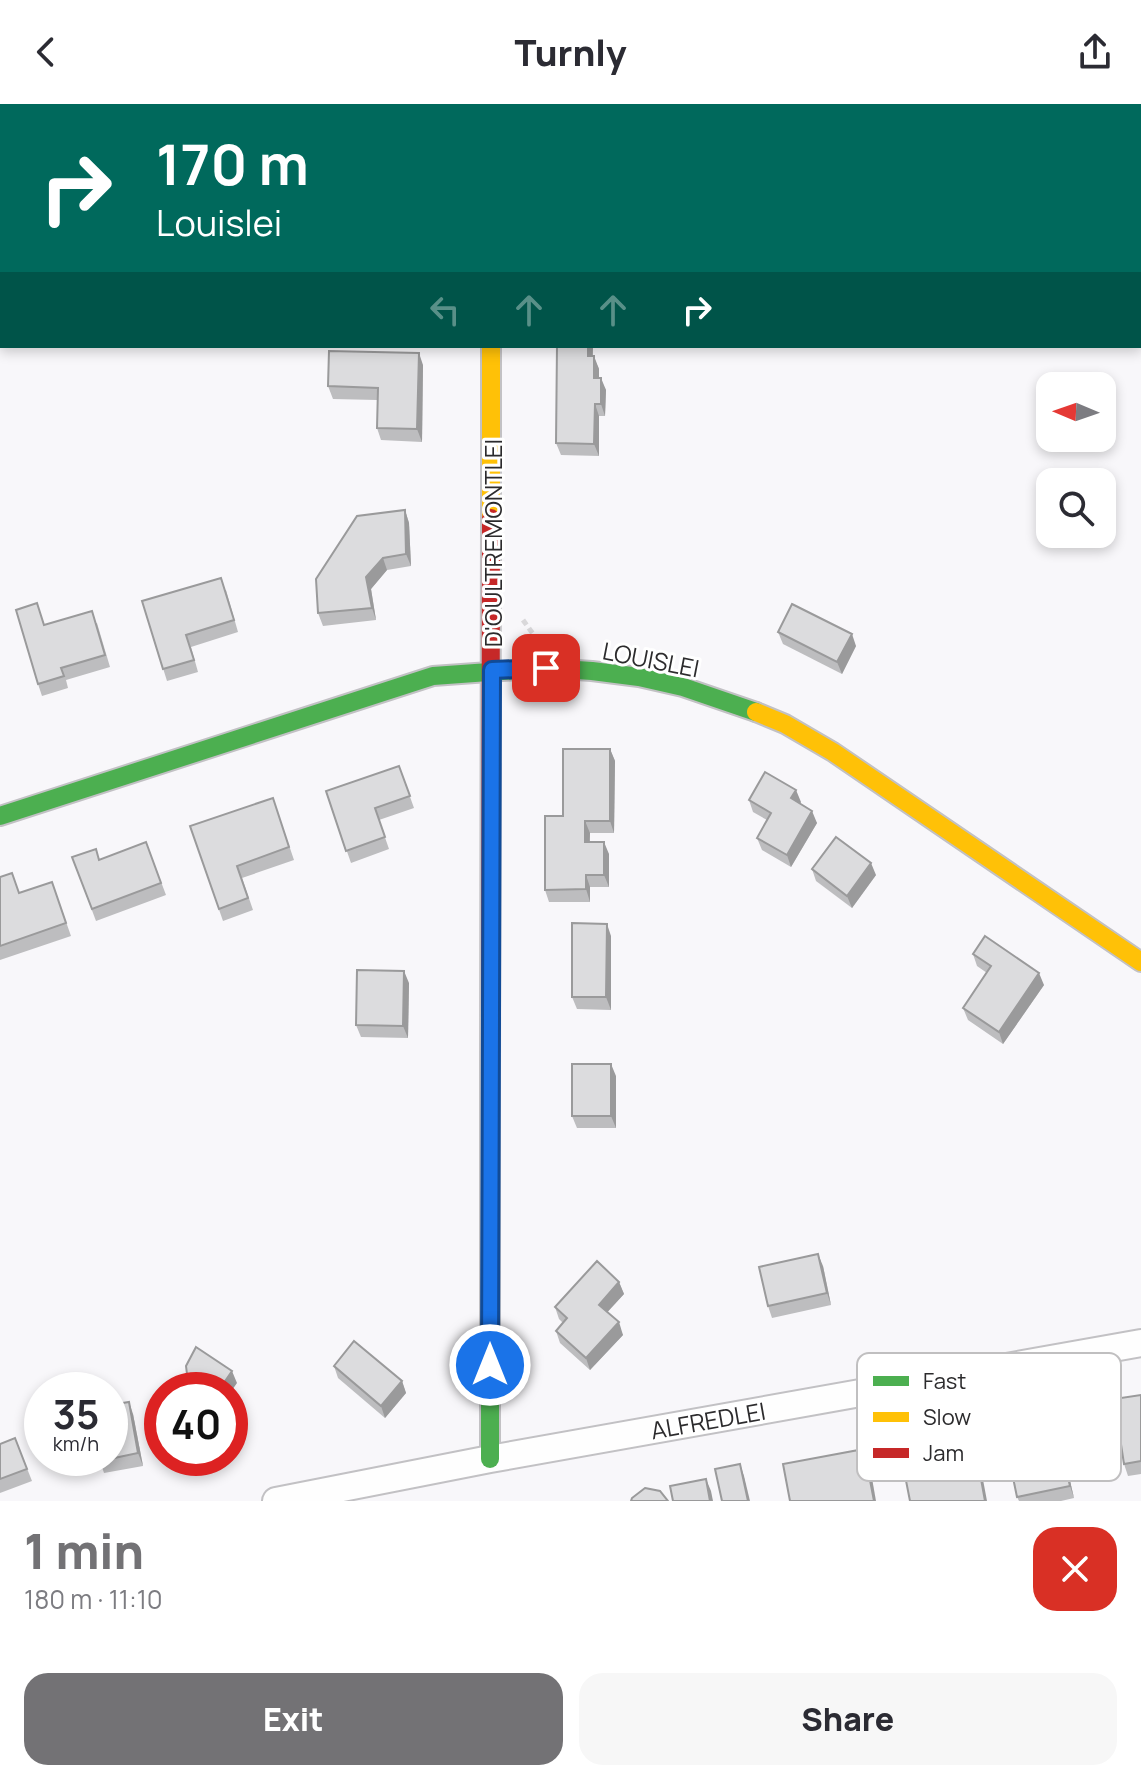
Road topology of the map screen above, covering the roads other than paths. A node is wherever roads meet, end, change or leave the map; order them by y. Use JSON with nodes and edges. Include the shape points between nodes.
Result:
{"nodes":[{"id":1,"x":491,"y":348,"type":"edge"},
{"id":2,"x":492,"y":670,"type":"junction"},
{"id":3,"x":0,"y":816,"type":"edge"},
{"id":4,"x":1141,"y":962,"type":"edge"},
{"id":5,"x":1141,"y":1343,"type":"edge"},
{"id":6,"x":1085,"y":1353,"type":"edge"},
{"id":7,"x":857,"y":1394,"type":"edge"},
{"id":8,"x":490,"y":1459,"type":"junction"},
{"id":9,"x":276,"y":1501,"type":"edge"}],
"edges":[{"from":1,"to":2,"type":"street","name":"D'OULTREMONTLEI"},
{"from":2,"to":3,"type":"street","name":"LOUISLEI","via":[[433,676]]},
{"from":2,"to":4,"type":"street","name":"LOUISLEI","via":[[550,668],[639,677],[737,704],[785,724]]},
{"from":2,"to":8,"type":"street","name":"D'OULTREMONTLEI"},
{"from":5,"to":6,"type":"street","name":"ALFREDLEI"},
{"from":7,"to":8,"type":"street","name":"ALFREDLEI"},
{"from":8,"to":9,"type":"street","name":"ALFREDLEI"}]}
